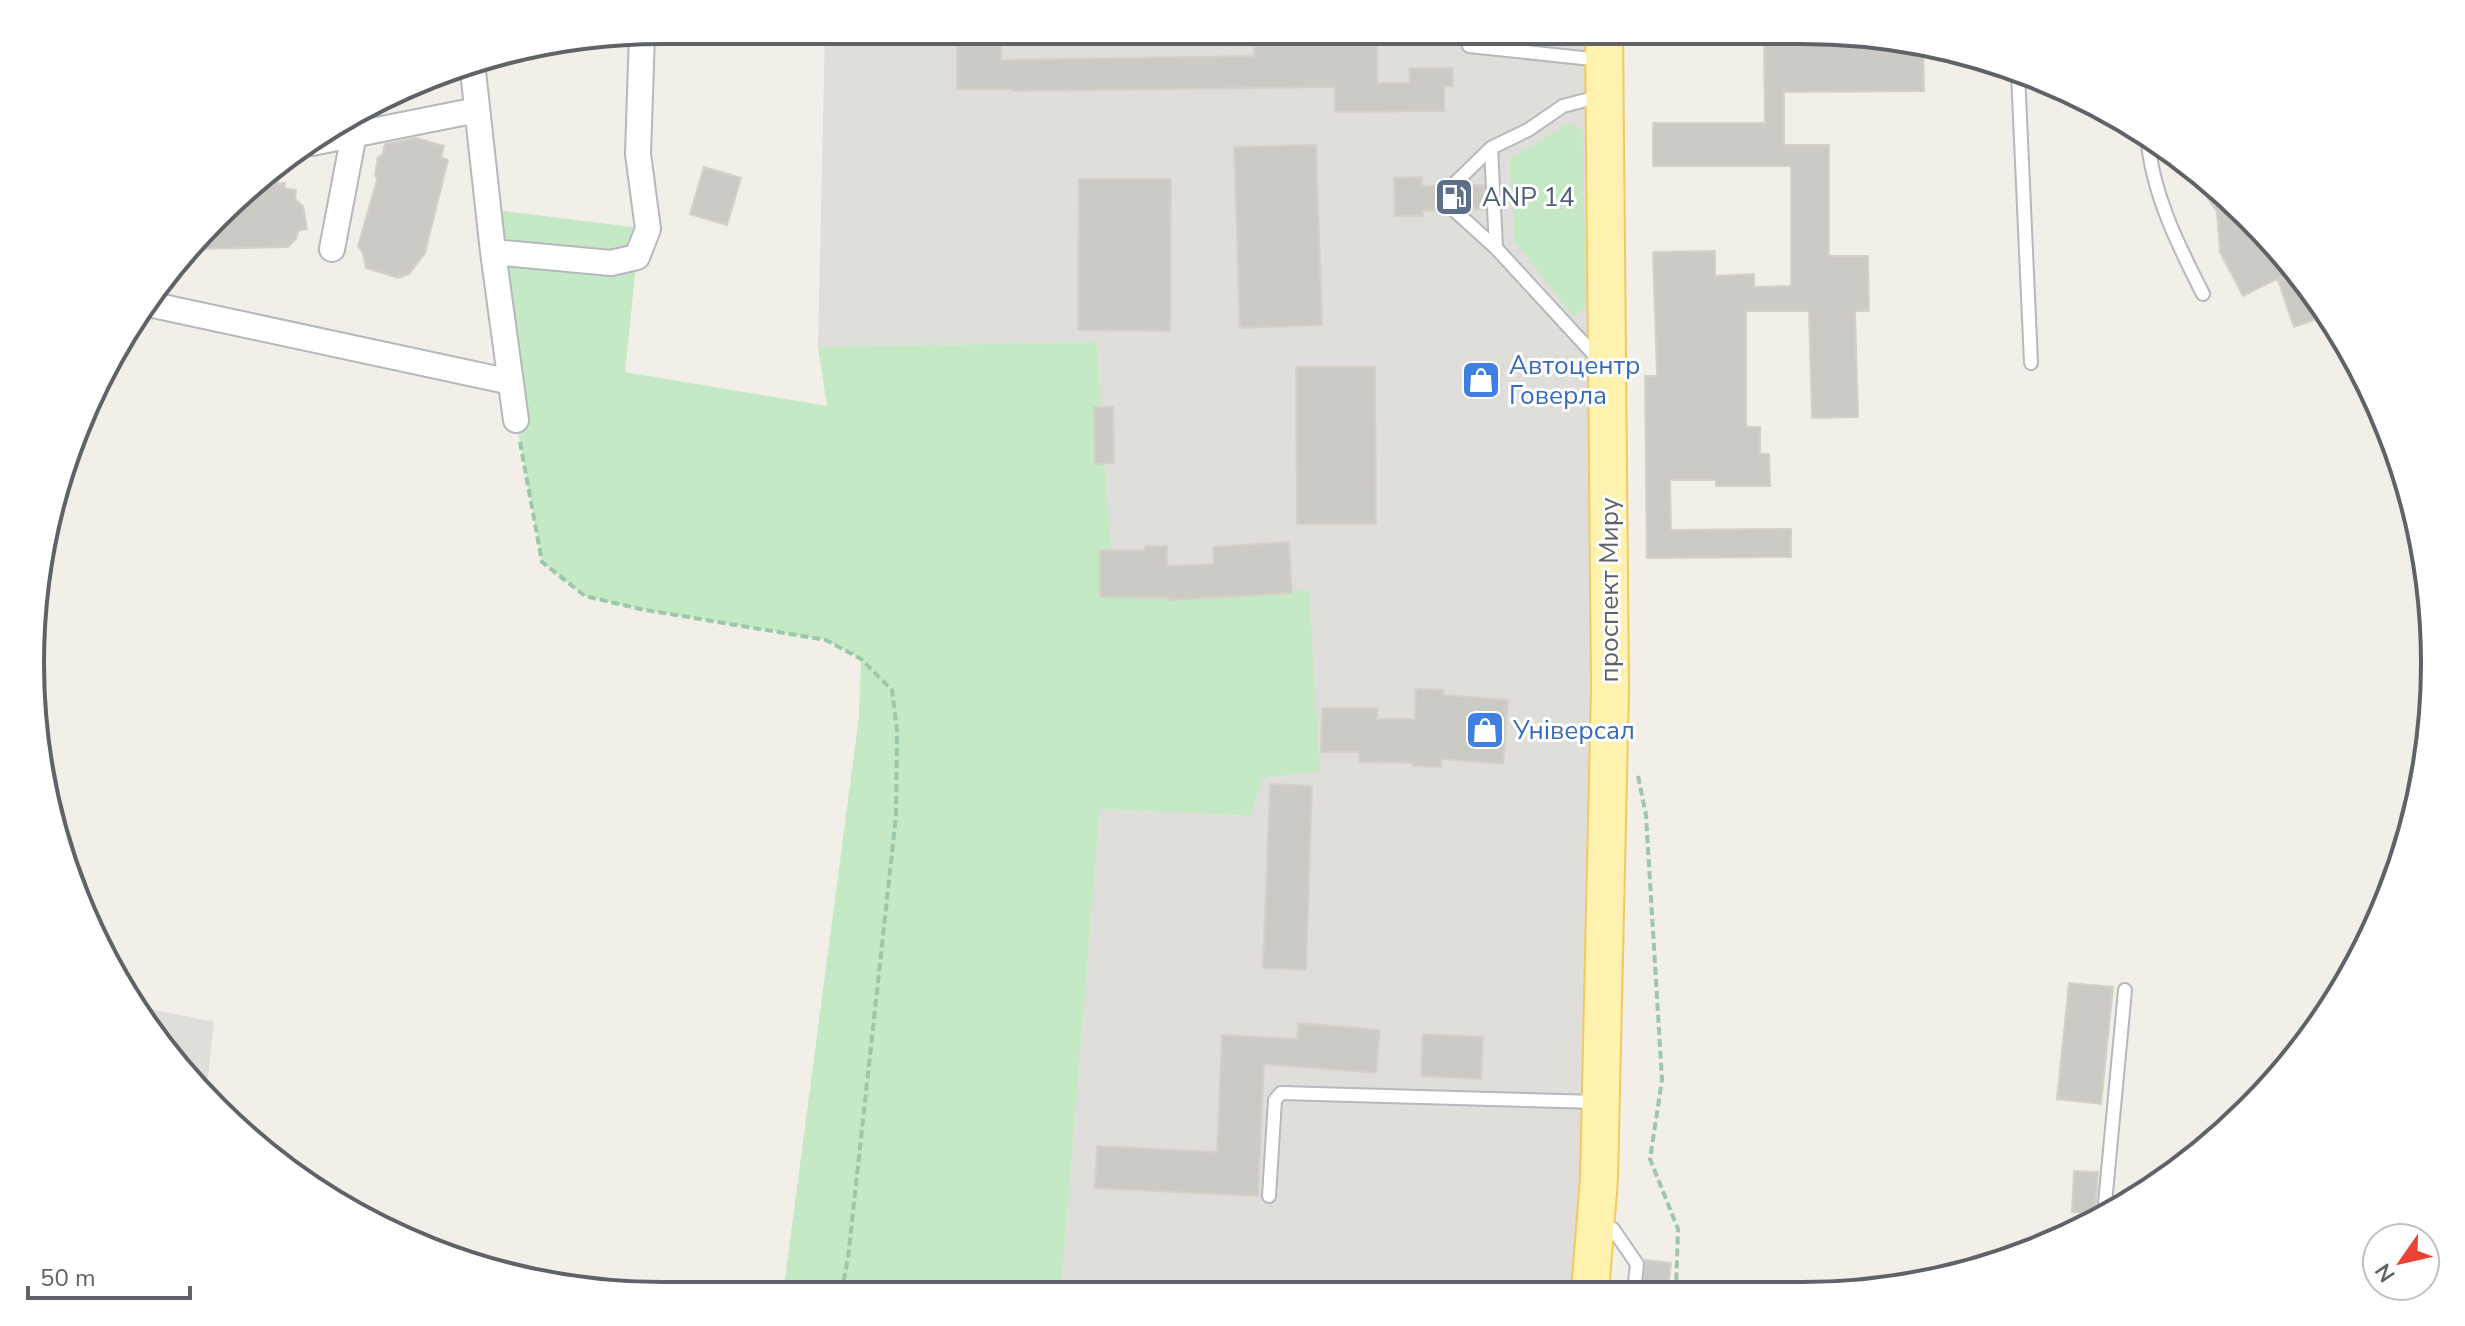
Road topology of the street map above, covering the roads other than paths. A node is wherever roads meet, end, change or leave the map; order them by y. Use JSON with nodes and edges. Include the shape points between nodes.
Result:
{"nodes":[{"id":1,"x":642,"y":45,"type":"edge"},
{"id":2,"x":1469,"y":46,"type":"dead end"},
{"id":3,"x":1604,"y":62,"type":"edge"},
{"id":4,"x":473,"y":74,"type":"edge"},
{"id":5,"x":2018,"y":83,"type":"edge"},
{"id":6,"x":477,"y":110,"type":"junction"},
{"id":7,"x":354,"y":134,"type":"junction"},
{"id":8,"x":335,"y":138,"type":"edge"},
{"id":9,"x":1491,"y":148,"type":"junction"},
{"id":10,"x":2148,"y":149,"type":"edge"},
{"id":11,"x":1453,"y":185,"type":"dead end"},
{"id":12,"x":1454,"y":210,"type":"dead end"},
{"id":13,"x":1496,"y":248,"type":"junction"},
{"id":14,"x":332,"y":249,"type":"dead end"},
{"id":15,"x":493,"y":252,"type":"junction"},
{"id":16,"x":2203,"y":294,"type":"dead end"},
{"id":17,"x":158,"y":306,"type":"edge"},
{"id":18,"x":2031,"y":363,"type":"dead end"},
{"id":19,"x":1607,"y":369,"type":"junction"},
{"id":20,"x":511,"y":382,"type":"junction"},
{"id":21,"x":516,"y":420,"type":"road end"},
{"id":22,"x":2125,"y":990,"type":"dead end"},
{"id":23,"x":1600,"y":1102,"type":"junction"},
{"id":24,"x":1269,"y":1196,"type":"dead end"},
{"id":25,"x":2105,"y":1203,"type":"edge"},
{"id":26,"x":1595,"y":1227,"type":"junction"},
{"id":27,"x":1591,"y":1282,"type":"edge"},
{"id":28,"x":1635,"y":1282,"type":"edge"}],
"edges":[{"from":1,"to":15,"type":"street","via":[[638,154],[648,229],[637,257],[611,263]]},
{"from":2,"to":3,"type":"lane"},
{"from":3,"to":9,"type":"lane","via":[[1563,106]]},
{"from":3,"to":19,"type":"main road","name":"проспект Миру"},
{"from":4,"to":6,"type":"street"},
{"from":5,"to":18,"type":"lane"},
{"from":6,"to":7,"type":"street"},
{"from":6,"to":15,"type":"street"},
{"from":7,"to":8,"type":"street"},
{"from":7,"to":14,"type":"street"},
{"from":9,"to":11,"type":"lane"},
{"from":9,"to":13,"type":"lane"},
{"from":10,"to":16,"type":"lane","via":[[2170,228]]},
{"from":12,"to":13,"type":"lane"},
{"from":13,"to":19,"type":"lane"},
{"from":15,"to":20,"type":"street"},
{"from":17,"to":20,"type":"street"},
{"from":19,"to":23,"type":"main road","name":"проспект Миру","via":[[1610,688]]},
{"from":20,"to":21,"type":"street"},
{"from":22,"to":25,"type":"lane"},
{"from":23,"to":24,"type":"lane","via":[[1281,1093],[1275,1100]]},
{"from":23,"to":26,"type":"main road","name":"проспект Миру"},
{"from":26,"to":27,"type":"main road","name":"проспект Миру"},
{"from":26,"to":28,"type":"lane","via":[[1613,1229],[1626,1246],[1637,1264]]}]}
